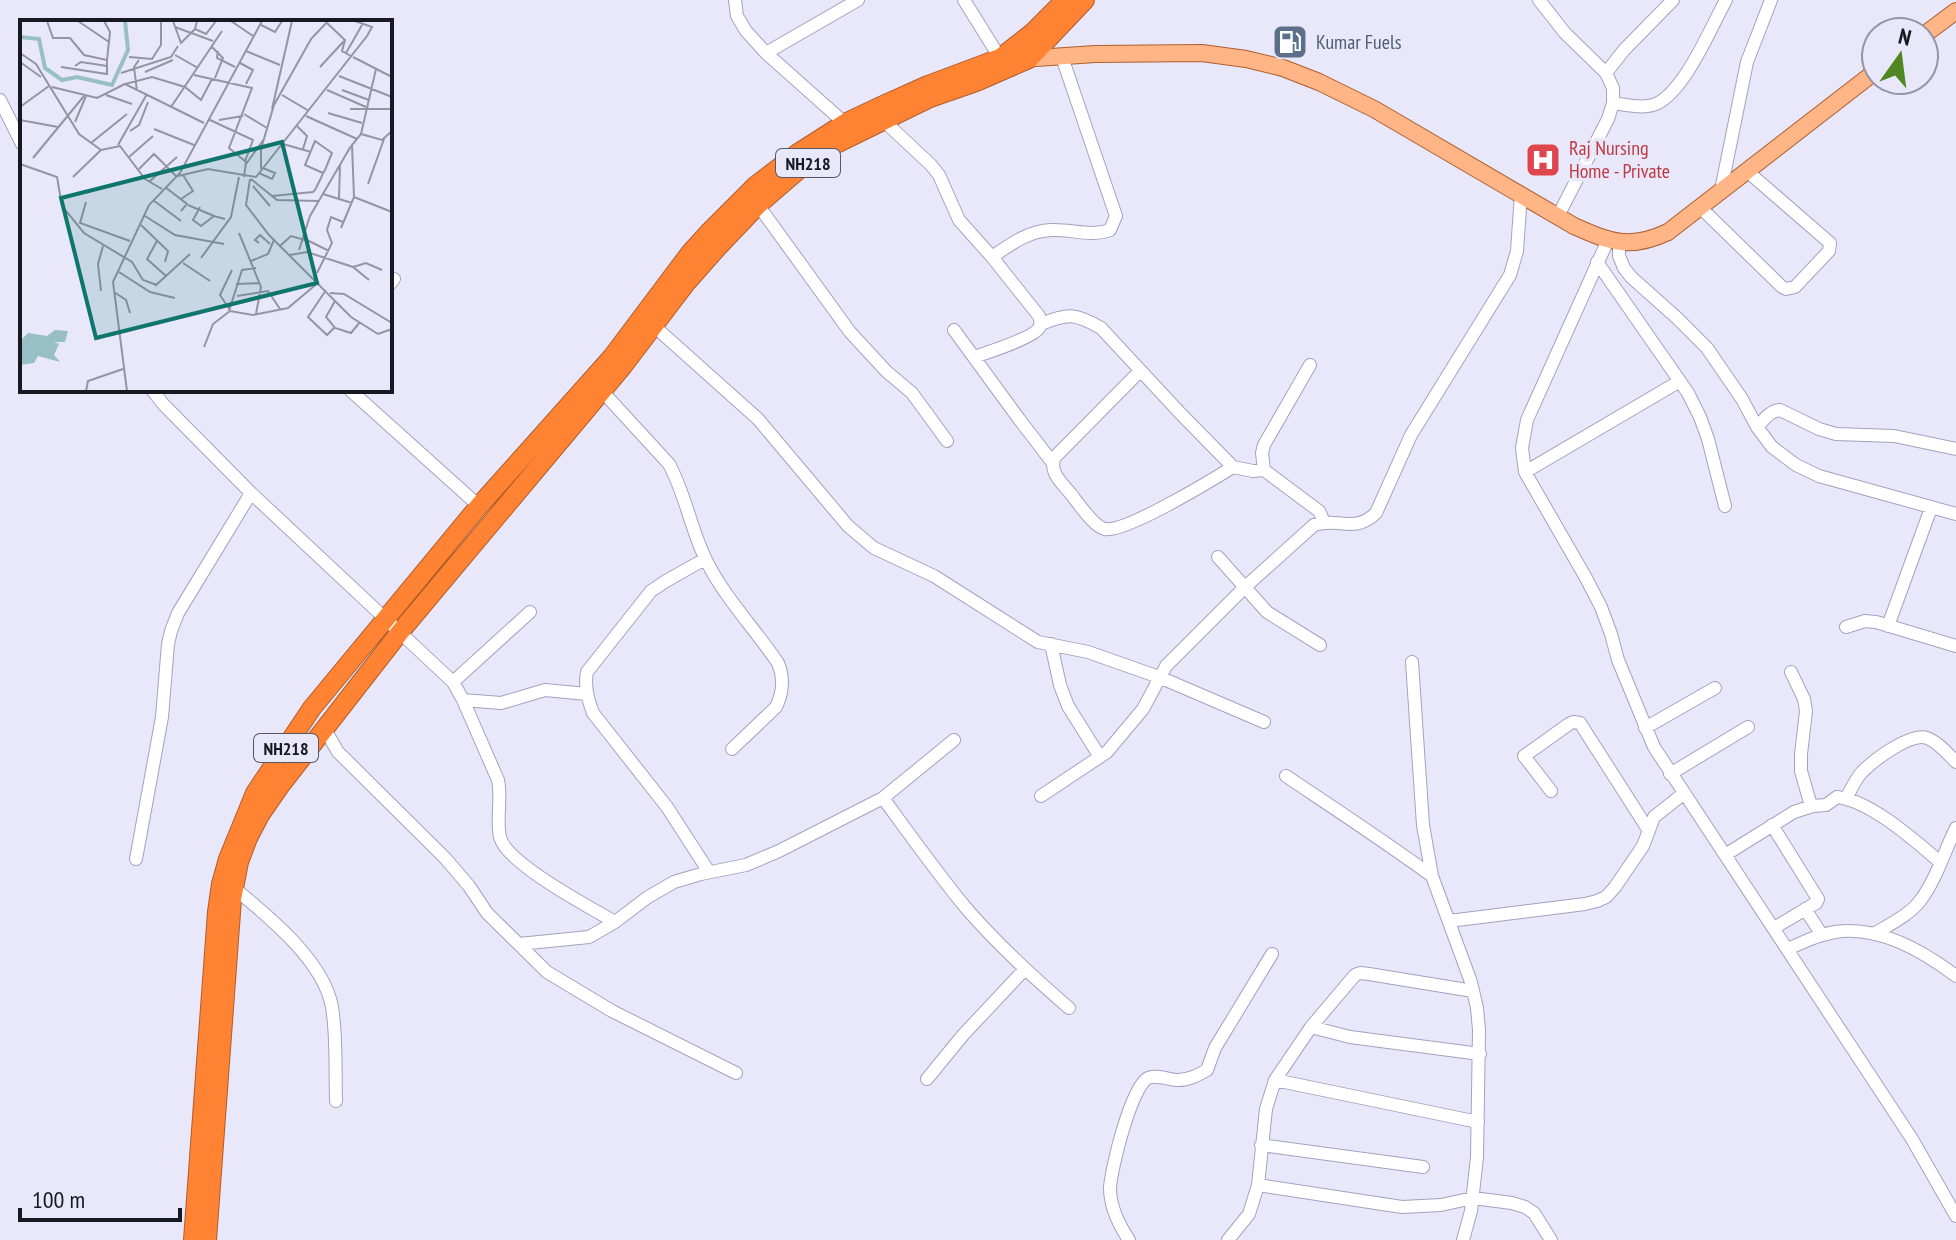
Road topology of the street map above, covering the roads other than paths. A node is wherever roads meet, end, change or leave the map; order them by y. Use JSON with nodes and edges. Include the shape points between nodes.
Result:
{"nodes":[{"id":1,"x":735,"y":0,"type":"edge"},
{"id":2,"x":858,"y":0,"type":"edge"},
{"id":3,"x":964,"y":0,"type":"edge"},
{"id":4,"x":1065,"y":0,"type":"edge"},
{"id":5,"x":1085,"y":0,"type":"edge"},
{"id":6,"x":1539,"y":0,"type":"edge"},
{"id":7,"x":1673,"y":0,"type":"edge"},
{"id":8,"x":1726,"y":0,"type":"edge"},
{"id":9,"x":1771,"y":0,"type":"edge"},
{"id":10,"x":766,"y":53,"type":"junction"},
{"id":11,"x":1062,"y":57,"type":"junction"},
{"id":12,"x":1000,"y":58,"type":"junction"},
{"id":13,"x":1029,"y":59,"type":"junction"},
{"id":14,"x":1606,"y":73,"type":"junction"},
{"id":15,"x":1860,"y":83,"type":"edge"},
{"id":16,"x":0,"y":100,"type":"edge"},
{"id":17,"x":1613,"y":103,"type":"junction"},
{"id":18,"x":884,"y":121,"type":"junction"},
{"id":19,"x":851,"y":128,"type":"junction"},
{"id":20,"x":20,"y":140,"type":"edge"},
{"id":21,"x":1747,"y":171,"type":"junction"},
{"id":22,"x":1721,"y":190,"type":"junction"},
{"id":23,"x":1521,"y":194,"type":"junction"},
{"id":24,"x":758,"y":205,"type":"junction"},
{"id":25,"x":1700,"y":207,"type":"junction"},
{"id":26,"x":1558,"y":216,"type":"junction"},
{"id":27,"x":1614,"y":241,"type":"junction"},
{"id":28,"x":992,"y":257,"type":"junction"},
{"id":29,"x":1597,"y":262,"type":"junction"},
{"id":30,"x":1041,"y":324,"type":"junction"},
{"id":31,"x":654,"y":326,"type":"junction"},
{"id":32,"x":954,"y":330,"type":"dead end"},
{"id":33,"x":638,"y":336,"type":"junction"},
{"id":34,"x":974,"y":357,"type":"junction"},
{"id":35,"x":617,"y":362,"type":"junction"},
{"id":36,"x":1310,"y":365,"type":"dead end"},
{"id":37,"x":1140,"y":371,"type":"junction"},
{"id":38,"x":1680,"y":381,"type":"junction"},
{"id":39,"x":602,"y":391,"type":"junction"},
{"id":40,"x":154,"y":392,"type":"edge"},
{"id":41,"x":352,"y":392,"type":"edge"},
{"id":42,"x":1757,"y":427,"type":"junction"},
{"id":43,"x":947,"y":441,"type":"dead end"},
{"id":44,"x":1956,"y":449,"type":"edge"},
{"id":45,"x":1052,"y":462,"type":"junction"},
{"id":46,"x":1233,"y":467,"type":"junction"},
{"id":47,"x":1264,"y":470,"type":"junction"},
{"id":48,"x":1525,"y":472,"type":"junction"},
{"id":49,"x":251,"y":493,"type":"junction"},
{"id":50,"x":479,"y":506,"type":"junction"},
{"id":51,"x":1725,"y":506,"type":"dead end"},
{"id":52,"x":1931,"y":508,"type":"junction"},
{"id":53,"x":1956,"y":514,"type":"edge"},
{"id":54,"x":1324,"y":522,"type":"junction"},
{"id":55,"x":1218,"y":557,"type":"dead end"},
{"id":56,"x":705,"y":559,"type":"junction"},
{"id":57,"x":1244,"y":588,"type":"junction"},
{"id":58,"x":530,"y":612,"type":"dead end"},
{"id":59,"x":386,"y":619,"type":"junction"},
{"id":60,"x":1888,"y":626,"type":"junction"},
{"id":61,"x":1846,"y":627,"type":"dead end"},
{"id":62,"x":400,"y":632,"type":"junction"},
{"id":63,"x":1051,"y":644,"type":"junction"},
{"id":64,"x":1320,"y":645,"type":"dead end"},
{"id":65,"x":1956,"y":646,"type":"edge"},
{"id":66,"x":1412,"y":662,"type":"dead end"},
{"id":67,"x":1791,"y":672,"type":"dead end"},
{"id":68,"x":1159,"y":677,"type":"junction"},
{"id":69,"x":453,"y":682,"type":"junction"},
{"id":70,"x":1715,"y":688,"type":"dead end"},
{"id":71,"x":587,"y":694,"type":"junction"},
{"id":72,"x":463,"y":700,"type":"junction"},
{"id":73,"x":1264,"y":722,"type":"dead end"},
{"id":74,"x":1748,"y":727,"type":"dead end"},
{"id":75,"x":324,"y":728,"type":"junction"},
{"id":76,"x":1645,"y":728,"type":"junction"},
{"id":77,"x":954,"y":740,"type":"dead end"},
{"id":78,"x":732,"y":749,"type":"dead end"},
{"id":79,"x":1100,"y":757,"type":"junction"},
{"id":80,"x":1956,"y":762,"type":"edge"},
{"id":81,"x":1670,"y":774,"type":"junction"},
{"id":82,"x":1286,"y":776,"type":"dead end"},
{"id":83,"x":1551,"y":791,"type":"dead end"},
{"id":84,"x":1683,"y":794,"type":"junction"},
{"id":85,"x":1041,"y":796,"type":"dead end"},
{"id":86,"x":883,"y":798,"type":"junction"},
{"id":87,"x":1846,"y":799,"type":"junction"},
{"id":88,"x":1811,"y":806,"type":"junction"},
{"id":89,"x":1772,"y":825,"type":"junction"},
{"id":90,"x":1956,"y":828,"type":"edge"},
{"id":91,"x":1649,"y":831,"type":"junction"},
{"id":92,"x":1725,"y":855,"type":"junction"},
{"id":93,"x":1947,"y":858,"type":"edge"},
{"id":94,"x":136,"y":859,"type":"dead end"},
{"id":95,"x":709,"y":872,"type":"junction"},
{"id":96,"x":1432,"y":876,"type":"junction"},
{"id":97,"x":234,"y":888,"type":"junction"},
{"id":98,"x":1805,"y":909,"type":"junction"},
{"id":99,"x":1449,"y":921,"type":"junction"},
{"id":100,"x":615,"y":922,"type":"junction"},
{"id":101,"x":1774,"y":928,"type":"junction"},
{"id":102,"x":1874,"y":934,"type":"junction"},
{"id":103,"x":1822,"y":935,"type":"junction"},
{"id":104,"x":519,"y":944,"type":"junction"},
{"id":105,"x":1788,"y":949,"type":"junction"},
{"id":106,"x":1272,"y":954,"type":"dead end"},
{"id":107,"x":1025,"y":969,"type":"junction"},
{"id":108,"x":1956,"y":976,"type":"edge"},
{"id":109,"x":1473,"y":991,"type":"junction"},
{"id":110,"x":1069,"y":1008,"type":"dead end"},
{"id":111,"x":1311,"y":1027,"type":"junction"},
{"id":112,"x":1480,"y":1054,"type":"junction"},
{"id":113,"x":736,"y":1073,"type":"dead end"},
{"id":114,"x":927,"y":1079,"type":"dead end"},
{"id":115,"x":1275,"y":1080,"type":"junction"},
{"id":116,"x":336,"y":1101,"type":"dead end"},
{"id":117,"x":1478,"y":1122,"type":"junction"},
{"id":118,"x":1261,"y":1145,"type":"junction"},
{"id":119,"x":1423,"y":1167,"type":"dead end"},
{"id":120,"x":1258,"y":1185,"type":"junction"},
{"id":121,"x":1473,"y":1198,"type":"junction"},
{"id":122,"x":1956,"y":1216,"type":"edge"},
{"id":123,"x":193,"y":1240,"type":"edge"},
{"id":124,"x":207,"y":1240,"type":"edge"},
{"id":125,"x":1129,"y":1240,"type":"edge"},
{"id":126,"x":1228,"y":1240,"type":"edge"},
{"id":127,"x":1463,"y":1240,"type":"edge"},
{"id":128,"x":1551,"y":1240,"type":"edge"}],
"edges":[{"from":1,"to":10,"type":"street","via":[[737,16]]},
{"from":2,"to":10,"type":"street"},
{"from":3,"to":12,"type":"street"},
{"from":4,"to":12,"type":"highway","number":"NH218"},
{"from":5,"to":13,"type":"highway","number":"NH218"},
{"from":6,"to":14,"type":"street"},
{"from":7,"to":14,"type":"street"},
{"from":8,"to":17,"type":"street","via":[[1675,90],[1656,104]]},
{"from":9,"to":22,"type":"street","via":[[1747,62]]},
{"from":10,"to":19,"type":"street"},
{"from":11,"to":13,"type":"main road"},
{"from":11,"to":23,"type":"main road","via":[[1202,53],[1283,68],[1374,109]]},
{"from":11,"to":28,"type":"street","via":[[1116,216],[1110,230],[1100,234],[1037,232]]},
{"from":12,"to":13,"type":"main road"},
{"from":12,"to":19,"type":"highway","number":"NH218","via":[[928,85]]},
{"from":13,"to":18,"type":"highway","number":"NH218"},
{"from":14,"to":17,"type":"street"},
{"from":15,"to":21,"type":"main road"},
{"from":16,"to":20,"type":"street"},
{"from":17,"to":26,"type":"street"},
{"from":18,"to":19,"type":"highway","number":"NH218"},
{"from":18,"to":28,"type":"street","via":[[939,175],[959,220]]},
{"from":19,"to":24,"type":"highway","number":"NH218"},
{"from":19,"to":33,"type":"highway","number":"NH218","via":[[798,153],[739,201],[690,253]]},
{"from":21,"to":22,"type":"main road"},
{"from":21,"to":25,"type":"street","via":[[1830,243],[1829,251],[1795,287],[1782,287]]},
{"from":22,"to":25,"type":"main road"},
{"from":23,"to":26,"type":"main road"},
{"from":23,"to":54,"type":"street","via":[[1510,275],[1411,435],[1376,513],[1358,524]]},
{"from":24,"to":31,"type":"highway","number":"NH218"},
{"from":24,"to":43,"type":"street","via":[[850,332],[912,393]]},
{"from":25,"to":27,"type":"main road","via":[[1653,239]]},
{"from":26,"to":27,"type":"main road"},
{"from":27,"to":29,"type":"street"},
{"from":27,"to":42,"type":"street","via":[[1624,268],[1707,348]]},
{"from":28,"to":30,"type":"street"},
{"from":29,"to":38,"type":"street"},
{"from":29,"to":48,"type":"street","via":[[1527,420]]},
{"from":30,"to":34,"type":"street","via":[[1029,336]]},
{"from":30,"to":37,"type":"street","via":[[1068,315],[1091,322]]},
{"from":31,"to":33,"type":"highway","number":"NH218"},
{"from":31,"to":63,"type":"street","via":[[758,419],[848,526],[874,548],[934,576],[1038,642]]},
{"from":32,"to":34,"type":"street"},
{"from":33,"to":35,"type":"highway","number":"NH218"},
{"from":34,"to":45,"type":"street"},
{"from":35,"to":39,"type":"highway","number":"NH218"},
{"from":35,"to":50,"type":"highway","number":"NH218"},
{"from":36,"to":47,"type":"street","via":[[1264,445]]},
{"from":37,"to":45,"type":"street"},
{"from":37,"to":46,"type":"street"},
{"from":38,"to":48,"type":"street"},
{"from":38,"to":51,"type":"street","via":[[1708,439]]},
{"from":39,"to":56,"type":"street","via":[[669,464]]},
{"from":39,"to":62,"type":"highway","number":"NH218"},
{"from":40,"to":49,"type":"street"},
{"from":41,"to":50,"type":"street"},
{"from":42,"to":44,"type":"street","via":[[1780,410],[1836,434],[1894,436]]},
{"from":42,"to":52,"type":"street","via":[[1772,447],[1819,476]]},
{"from":45,"to":46,"type":"street","via":[[1058,478],[1093,522],[1106,530],[1119,529]]},
{"from":46,"to":47,"type":"street"},
{"from":47,"to":54,"type":"street","via":[[1319,511]]},
{"from":48,"to":76,"type":"street","via":[[1601,607]]},
{"from":49,"to":59,"type":"street"},
{"from":49,"to":94,"type":"street","via":[[171,631],[162,717]]},
{"from":50,"to":59,"type":"highway","number":"NH218"},
{"from":52,"to":53,"type":"street"},
{"from":52,"to":60,"type":"street"},
{"from":54,"to":57,"type":"street","via":[[1314,525]]},
{"from":55,"to":57,"type":"street"},
{"from":56,"to":71,"type":"street","via":[[651,591],[637,607],[587,672]]},
{"from":56,"to":78,"type":"street","via":[[781,670],[781,699]]},
{"from":57,"to":64,"type":"street","via":[[1267,612]]},
{"from":57,"to":68,"type":"street"},
{"from":58,"to":69,"type":"street"},
{"from":59,"to":62,"type":"street"},
{"from":59,"to":123,"type":"highway","number":"NH218","via":[[312,708],[255,793],[228,859],[217,912]]},
{"from":60,"to":61,"type":"street","via":[[1865,621]]},
{"from":60,"to":65,"type":"street"},
{"from":62,"to":69,"type":"street"},
{"from":62,"to":75,"type":"highway","number":"NH218"},
{"from":63,"to":68,"type":"street"},
{"from":63,"to":79,"type":"street","via":[[1068,706]]},
{"from":66,"to":96,"type":"street","via":[[1423,825]]},
{"from":67,"to":88,"type":"street","via":[[1806,711],[1801,771]]},
{"from":68,"to":73,"type":"street"},
{"from":68,"to":79,"type":"street","via":[[1143,709]]},
{"from":69,"to":72,"type":"street"},
{"from":70,"to":76,"type":"street"},
{"from":71,"to":72,"type":"street","via":[[545,690],[501,703]]},
{"from":71,"to":95,"type":"street","via":[[593,713],[667,807]]},
{"from":72,"to":100,"type":"street","via":[[498,780],[504,846],[555,886]]},
{"from":74,"to":81,"type":"street"},
{"from":75,"to":97,"type":"highway","number":"NH218","via":[[260,815],[239,862]]},
{"from":75,"to":104,"type":"street","via":[[338,752],[445,858],[487,913]]},
{"from":76,"to":81,"type":"street"},
{"from":77,"to":86,"type":"street"},
{"from":79,"to":85,"type":"street"},
{"from":80,"to":87,"type":"street","via":[[1932,740],[1910,739],[1875,760]]},
{"from":81,"to":84,"type":"street"},
{"from":82,"to":96,"type":"street"},
{"from":83,"to":91,"type":"street","via":[[1524,756],[1569,724],[1580,723]]},
{"from":84,"to":91,"type":"street","via":[[1654,817]]},
{"from":84,"to":92,"type":"street"},
{"from":86,"to":95,"type":"street","via":[[779,851]]},
{"from":86,"to":107,"type":"street","via":[[968,910]]},
{"from":87,"to":88,"type":"street"},
{"from":87,"to":93,"type":"street"},
{"from":88,"to":89,"type":"street"},
{"from":89,"to":92,"type":"street"},
{"from":89,"to":98,"type":"street","via":[[1818,898]]},
{"from":90,"to":93,"type":"street"},
{"from":91,"to":99,"type":"street","via":[[1606,897]]},
{"from":92,"to":101,"type":"street"},
{"from":93,"to":102,"type":"street","via":[[1919,902]]},
{"from":95,"to":100,"type":"street","via":[[674,882]]},
{"from":96,"to":99,"type":"street"},
{"from":97,"to":116,"type":"street","via":[[274,921],[326,988],[332,1006]]},
{"from":97,"to":124,"type":"highway","number":"NH218"},
{"from":98,"to":101,"type":"street"},
{"from":98,"to":103,"type":"street"},
{"from":99,"to":109,"type":"street"},
{"from":100,"to":104,"type":"street","via":[[589,937]]},
{"from":101,"to":105,"type":"street"},
{"from":102,"to":103,"type":"street"},
{"from":102,"to":108,"type":"street","via":[[1897,941]]},
{"from":103,"to":105,"type":"street"},
{"from":104,"to":113,"type":"street","via":[[547,972],[587,997]]},
{"from":105,"to":122,"type":"street"},
{"from":106,"to":125,"type":"street","via":[[1207,1070],[1185,1080],[1149,1077],[1140,1084],[1120,1137],[1110,1189]]},
{"from":107,"to":110,"type":"street"},
{"from":107,"to":114,"type":"street"},
{"from":109,"to":111,"type":"street","via":[[1360,973]]},
{"from":109,"to":112,"type":"street"},
{"from":111,"to":112,"type":"street"},
{"from":111,"to":115,"type":"street"},
{"from":112,"to":117,"type":"street"},
{"from":115,"to":117,"type":"street"},
{"from":115,"to":118,"type":"street"},
{"from":117,"to":121,"type":"street"},
{"from":118,"to":119,"type":"street"},
{"from":118,"to":120,"type":"street"},
{"from":120,"to":121,"type":"street","via":[[1402,1207]]},
{"from":120,"to":126,"type":"street","via":[[1249,1214]]},
{"from":121,"to":127,"type":"street"},
{"from":121,"to":128,"type":"street","via":[[1525,1207]]}]}
